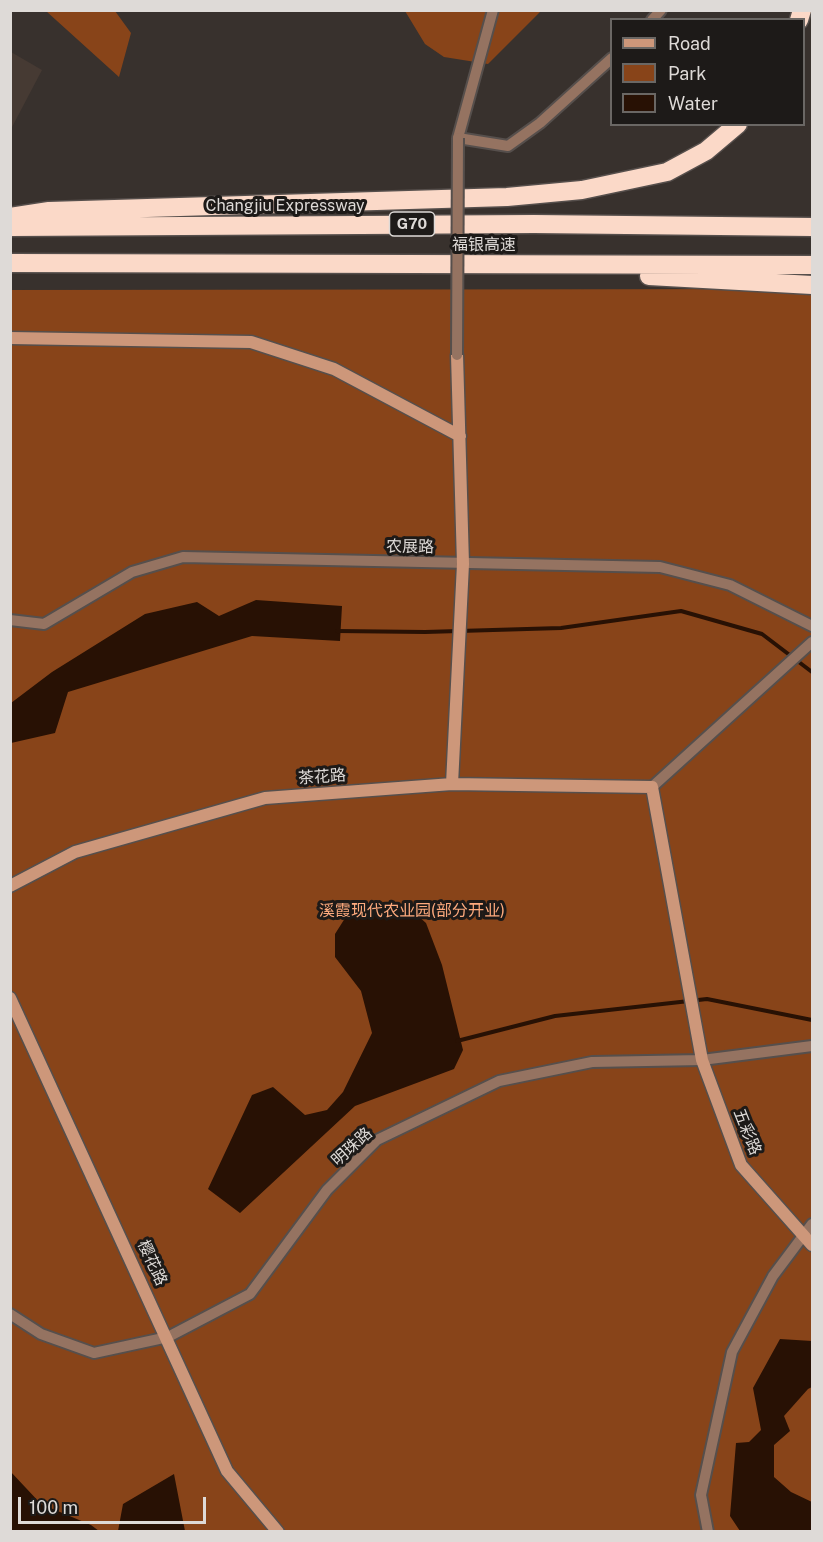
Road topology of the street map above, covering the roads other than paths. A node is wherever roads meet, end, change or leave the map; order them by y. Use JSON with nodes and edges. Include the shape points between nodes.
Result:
{"nodes":[{"id":1,"x":493,"y":10,"type":"edge"},
{"id":2,"x":610,"y":60,"type":"edge"},
{"id":3,"x":736,"y":126,"type":"edge"},
{"id":4,"x":458,"y":138,"type":"junction"},
{"id":5,"x":10,"y":217,"type":"edge"},
{"id":6,"x":10,"y":227,"type":"edge"},
{"id":7,"x":813,"y":227,"type":"edge"},
{"id":8,"x":10,"y":263,"type":"edge"},
{"id":9,"x":489,"y":264,"type":"junction"},
{"id":10,"x":813,"y":265,"type":"edge"},
{"id":11,"x":813,"y":285,"type":"edge"},
{"id":12,"x":10,"y":338,"type":"edge"},
{"id":13,"x":457,"y":355,"type":"joint"},
{"id":14,"x":460,"y":436,"type":"junction"},
{"id":15,"x":463,"y":564,"type":"junction"},
{"id":16,"x":10,"y":620,"type":"edge"},
{"id":17,"x":813,"y":626,"type":"edge"},
{"id":18,"x":813,"y":642,"type":"edge"},
{"id":19,"x":452,"y":784,"type":"junction"},
{"id":20,"x":652,"y":787,"type":"junction"},
{"id":21,"x":10,"y":886,"type":"edge"},
{"id":22,"x":10,"y":998,"type":"edge"},
{"id":23,"x":813,"y":1046,"type":"edge"},
{"id":24,"x":702,"y":1060,"type":"junction"},
{"id":25,"x":813,"y":1224,"type":"edge"},
{"id":26,"x":808,"y":1240,"type":"edge"},
{"id":27,"x":10,"y":1314,"type":"edge"},
{"id":28,"x":168,"y":1337,"type":"junction"},
{"id":29,"x":278,"y":1532,"type":"edge"},
{"id":30,"x":708,"y":1532,"type":"edge"}],
"edges":[{"from":1,"to":4,"type":"street"},
{"from":2,"to":4,"type":"street","via":[[540,123],[508,146]]},
{"from":3,"to":5,"type":"highway","via":[[706,151],[667,172],[582,190],[507,197],[50,211]]},
{"from":4,"to":13,"type":"street","bridge":true},
{"from":6,"to":7,"type":"highway","name":"Changjiu Expressway","number":"G70"},
{"from":8,"to":9,"type":"highway","name":"福银高速"},
{"from":9,"to":10,"type":"highway","name":"福银高速"},
{"from":9,"to":11,"type":"highway"},
{"from":12,"to":14,"type":"street","via":[[251,342],[334,369]]},
{"from":13,"to":14,"type":"street"},
{"from":14,"to":15,"type":"street"},
{"from":15,"to":16,"type":"street","name":"农展路","via":[[183,557],[132,572],[44,624]]},
{"from":15,"to":17,"type":"street","name":"农展路","via":[[660,567],[730,585]]},
{"from":15,"to":19,"type":"street"},
{"from":18,"to":20,"type":"street"},
{"from":19,"to":20,"type":"street","name":"茶花路"},
{"from":19,"to":21,"type":"street","name":"茶花路","via":[[265,798],[75,852]]},
{"from":20,"to":24,"type":"street","name":"五彩路"},
{"from":22,"to":28,"type":"street","name":"樱花路"},
{"from":23,"to":24,"type":"street","name":"明珠路"},
{"from":24,"to":26,"type":"street","name":"五彩路","via":[[741,1165]]},
{"from":24,"to":28,"type":"street","name":"明珠路","via":[[592,1062],[499,1081],[377,1140],[327,1190],[250,1294]]},
{"from":25,"to":26,"type":"street"},
{"from":26,"to":30,"type":"street","via":[[773,1276],[732,1352],[701,1495]]},
{"from":27,"to":28,"type":"street","name":"明珠路","via":[[40,1334],[94,1353]]},
{"from":28,"to":29,"type":"street","name":"樱花路","via":[[227,1471]]}]}
